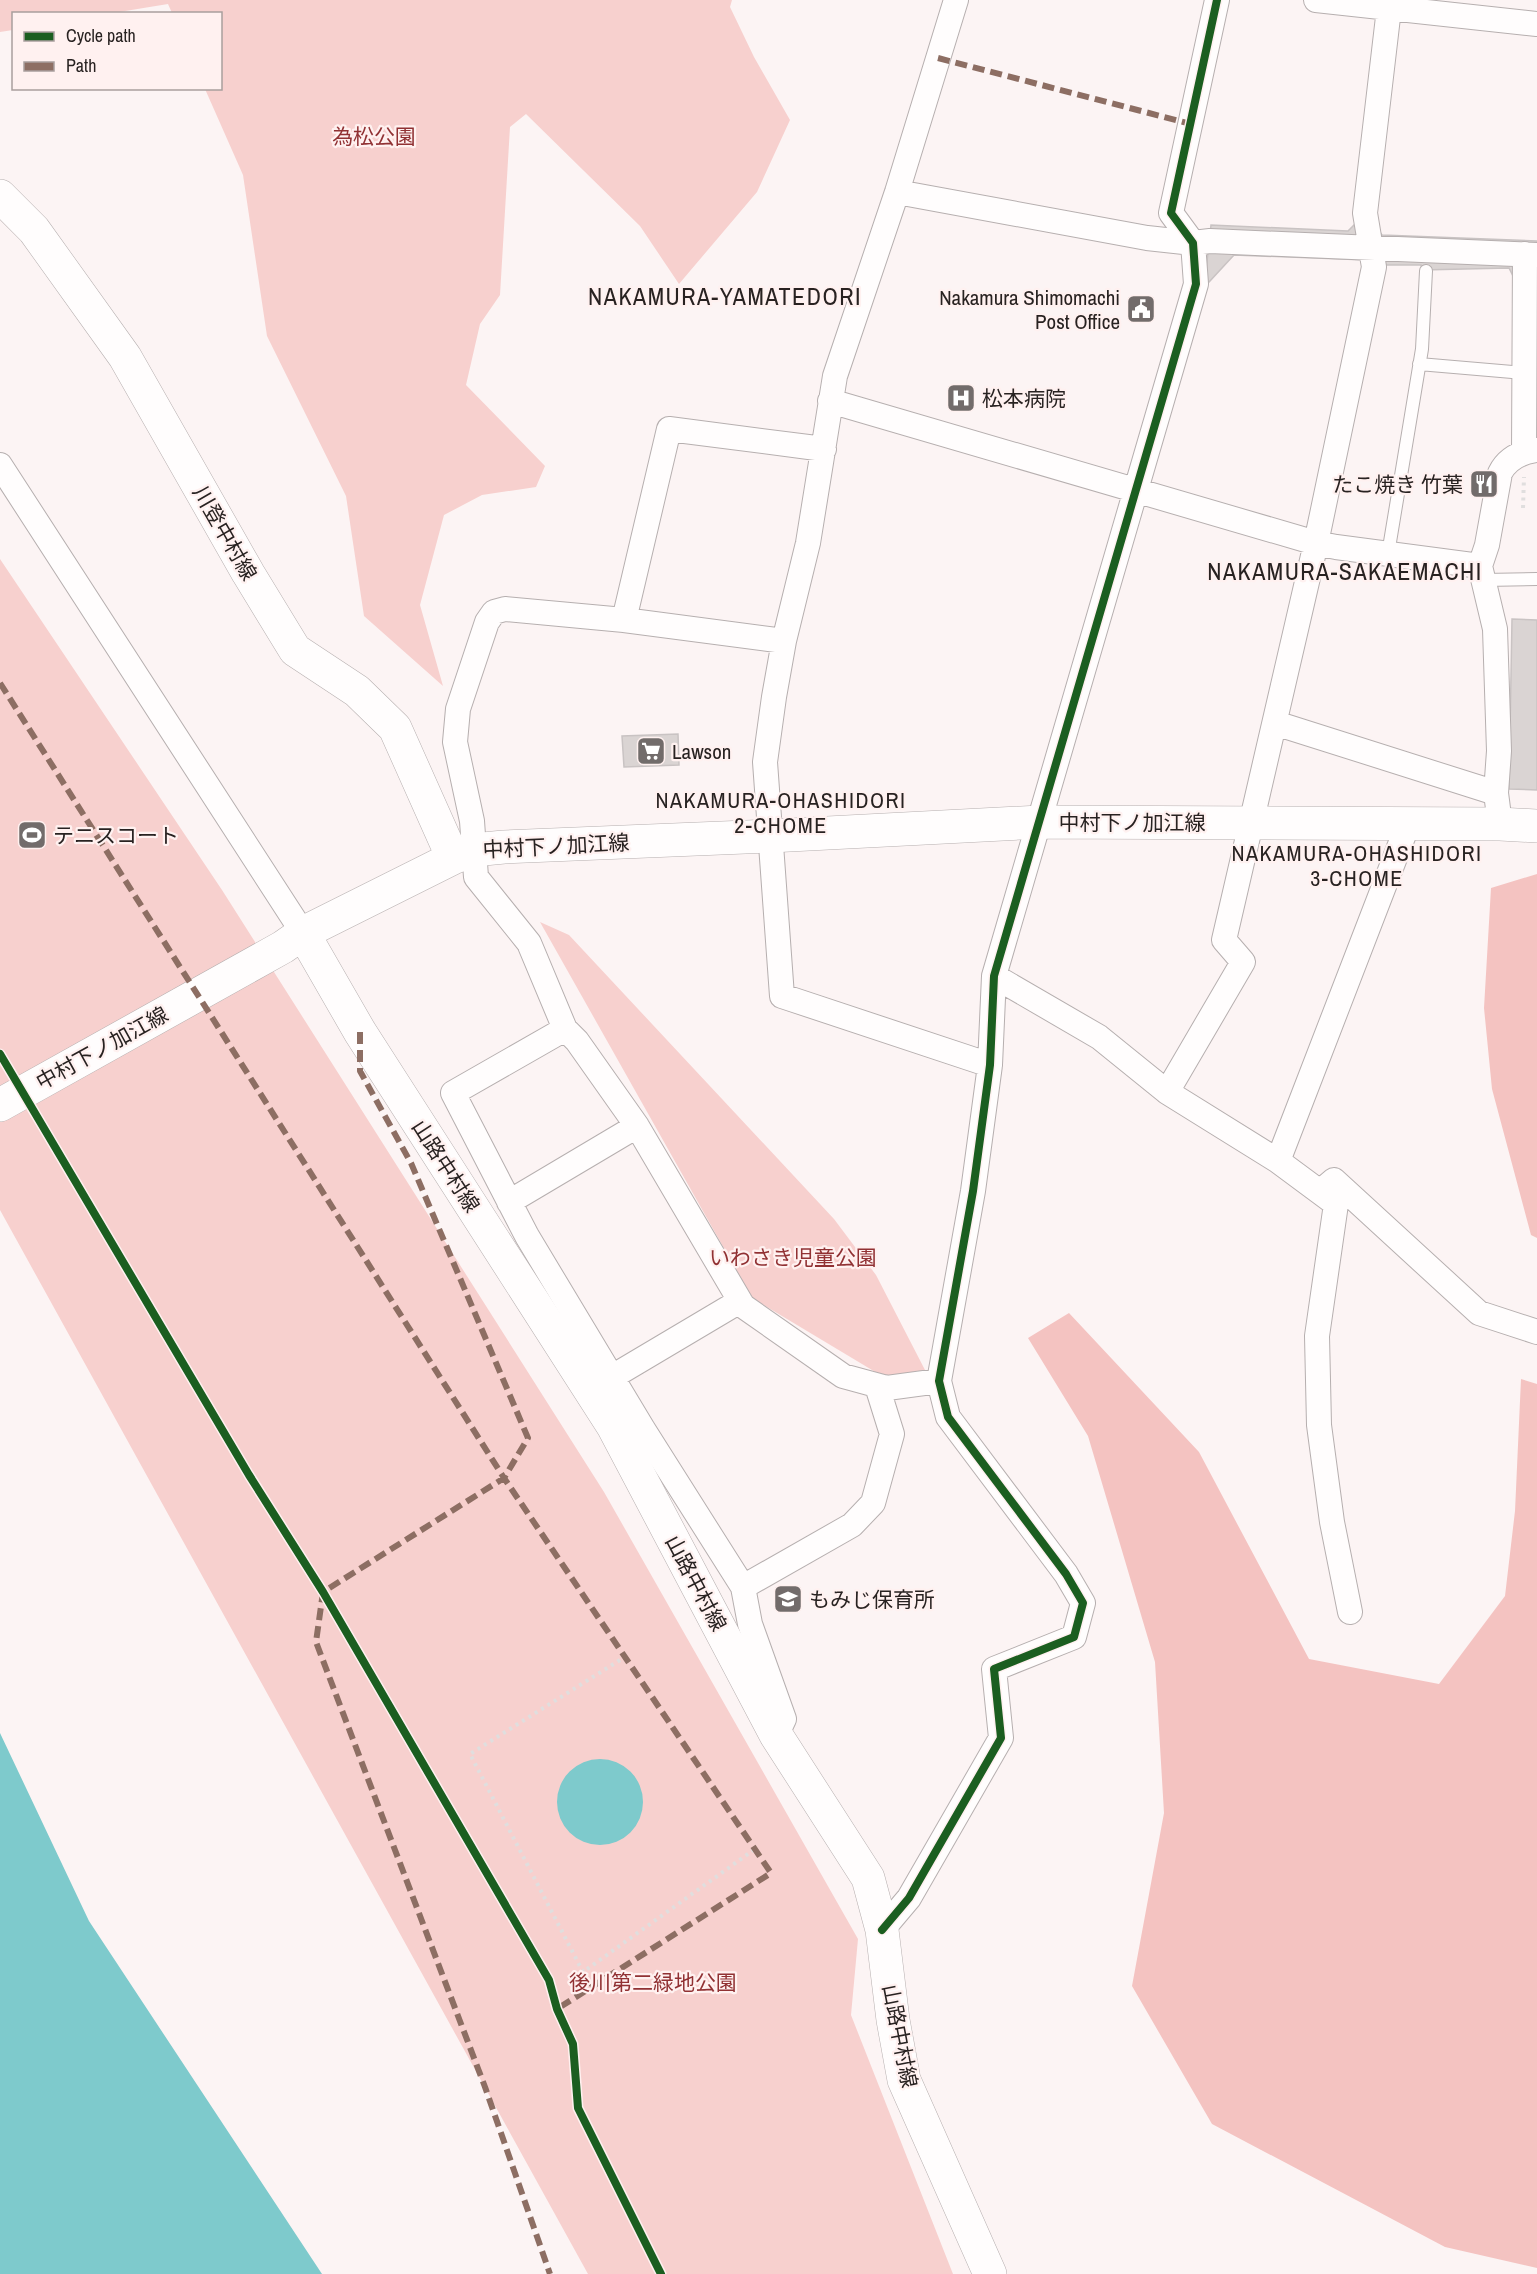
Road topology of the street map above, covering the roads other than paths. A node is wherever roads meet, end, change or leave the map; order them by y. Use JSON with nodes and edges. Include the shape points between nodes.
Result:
{"nodes":[{"id":1,"x":956,"y":0,"type":"edge"},
{"id":2,"x":1217,"y":0,"type":"edge"},
{"id":3,"x":1316,"y":0,"type":"edge"},
{"id":4,"x":1390,"y":4,"type":"edge"},
{"id":5,"x":1537,"y":24,"type":"edge"},
{"id":6,"x":897,"y":192,"type":"junction"},
{"id":7,"x":0,"y":196,"type":"edge"},
{"id":8,"x":1192,"y":243,"type":"junction"},
{"id":9,"x":1371,"y":248,"type":"junction"},
{"id":10,"x":1531,"y":254,"type":"edge"},
{"id":11,"x":1426,"y":261,"type":"junction"},
{"id":12,"x":1419,"y":364,"type":"junction"},
{"id":13,"x":1524,"y":373,"type":"junction"},
{"id":14,"x":830,"y":401,"type":"junction"},
{"id":15,"x":824,"y":449,"type":"junction"},
{"id":16,"x":1531,"y":451,"type":"edge"},
{"id":17,"x":0,"y":465,"type":"edge"},
{"id":18,"x":1137,"y":491,"type":"junction"},
{"id":19,"x":1316,"y":543,"type":"junction"},
{"id":20,"x":1388,"y":554,"type":"junction"},
{"id":21,"x":1482,"y":573,"type":"junction"},
{"id":22,"x":1537,"y":579,"type":"edge"},
{"id":23,"x":624,"y":620,"type":"junction"},
{"id":24,"x":784,"y":641,"type":"junction"},
{"id":25,"x":1275,"y":723,"type":"junction"},
{"id":26,"x":1498,"y":808,"type":"junction"},
{"id":27,"x":1040,"y":822,"type":"junction"},
{"id":28,"x":1250,"y":822,"type":"junction"},
{"id":29,"x":1408,"y":824,"type":"junction"},
{"id":30,"x":1537,"y":826,"type":"edge"},
{"id":31,"x":770,"y":836,"type":"junction"},
{"id":32,"x":463,"y":854,"type":"junction"},
{"id":33,"x":293,"y":940,"type":"junction"},
{"id":34,"x":994,"y":976,"type":"junction"},
{"id":35,"x":565,"y":1029,"type":"junction"},
{"id":36,"x":990,"y":1065,"type":"junction"},
{"id":37,"x":1167,"y":1092,"type":"junction"},
{"id":38,"x":0,"y":1105,"type":"edge"},
{"id":39,"x":637,"y":1126,"type":"junction"},
{"id":40,"x":1278,"y":1161,"type":"junction"},
{"id":41,"x":1321,"y":1191,"type":"junction"},
{"id":42,"x":509,"y":1202,"type":"junction"},
{"id":43,"x":740,"y":1301,"type":"junction"},
{"id":44,"x":1537,"y":1332,"type":"edge"},
{"id":45,"x":612,"y":1377,"type":"junction"},
{"id":46,"x":939,"y":1381,"type":"junction"},
{"id":47,"x":877,"y":1386,"type":"junction"},
{"id":48,"x":743,"y":1587,"type":"junction"},
{"id":49,"x":1350,"y":1612,"type":"dead end"},
{"id":50,"x":776,"y":1736,"type":"junction"},
{"id":51,"x":882,"y":1930,"type":"junction"},
{"id":52,"x":990,"y":2274,"type":"edge"}],
"edges":[{"from":1,"to":6,"type":"street"},
{"from":2,"to":8,"type":"street","via":[[1171,213]]},
{"from":3,"to":4,"type":"street"},
{"from":4,"to":5,"type":"street"},
{"from":4,"to":9,"type":"street","via":[[1365,213]]},
{"from":6,"to":8,"type":"street"},
{"from":6,"to":14,"type":"street"},
{"from":7,"to":32,"type":"main road","name":"川登中村線","via":[[33,230],[125,357],[295,650],[357,691],[395,728]]},
{"from":8,"to":9,"type":"street"},
{"from":8,"to":18,"type":"street","via":[[1196,284]]},
{"from":9,"to":11,"type":"street"},
{"from":9,"to":19,"type":"street","via":[[1374,267]]},
{"from":10,"to":11,"type":"street"},
{"from":10,"to":13,"type":"street"},
{"from":11,"to":12,"type":"lane"},
{"from":12,"to":13,"type":"lane"},
{"from":12,"to":20,"type":"lane"},
{"from":13,"to":16,"type":"street"},
{"from":14,"to":15,"type":"street"},
{"from":14,"to":18,"type":"street"},
{"from":15,"to":23,"type":"street","via":[[669,429]]},
{"from":15,"to":24,"type":"street","via":[[808,543]]},
{"from":16,"to":21,"type":"street","via":[[1504,465],[1500,473]]},
{"from":17,"to":33,"type":"street"},
{"from":18,"to":19,"type":"street"},
{"from":18,"to":27,"type":"street"},
{"from":19,"to":20,"type":"street"},
{"from":19,"to":25,"type":"street"},
{"from":20,"to":21,"type":"street"},
{"from":21,"to":22,"type":"lane"},
{"from":21,"to":26,"type":"street","via":[[1495,630]]},
{"from":23,"to":24,"type":"street"},
{"from":23,"to":32,"type":"street","via":[[505,609],[494,612],[487,622],[458,709],[455,742],[472,821]]},
{"from":24,"to":31,"type":"street","via":[[765,762]]},
{"from":25,"to":26,"type":"street"},
{"from":25,"to":28,"type":"street"},
{"from":26,"to":29,"type":"main road","name":"中村下ノ加江線"},
{"from":26,"to":30,"type":"main road","name":"中村下ノ加江線"},
{"from":27,"to":28,"type":"main road","name":"中村下ノ加江線"},
{"from":27,"to":31,"type":"main road","name":"中村下ノ加江線"},
{"from":27,"to":34,"type":"street"},
{"from":28,"to":29,"type":"main road","name":"中村下ノ加江線"},
{"from":28,"to":37,"type":"street","via":[[1224,940],[1243,962]]},
{"from":29,"to":40,"type":"street"},
{"from":31,"to":32,"type":"main road","name":"中村下ノ加江線","via":[[504,847]]},
{"from":31,"to":36,"type":"street","via":[[782,996]]},
{"from":32,"to":33,"type":"main road","name":"中村下ノ加江線"},
{"from":32,"to":35,"type":"street","via":[[476,877],[529,943]]},
{"from":33,"to":38,"type":"main road","name":"中村下ノ加江線"},
{"from":33,"to":50,"type":"main road","name":"山路中村線","via":[[360,1032],[613,1426]]},
{"from":34,"to":36,"type":"street"},
{"from":34,"to":37,"type":"street","via":[[1099,1037]]},
{"from":35,"to":39,"type":"street"},
{"from":35,"to":42,"type":"street","via":[[453,1093]]},
{"from":36,"to":46,"type":"street","via":[[973,1191]]},
{"from":37,"to":40,"type":"street"},
{"from":39,"to":42,"type":"street"},
{"from":39,"to":43,"type":"street"},
{"from":40,"to":41,"type":"street"},
{"from":41,"to":44,"type":"street","via":[[1334,1179],[1479,1313]]},
{"from":41,"to":49,"type":"street","via":[[1336,1204],[1317,1336],[1319,1425],[1332,1522]]},
{"from":42,"to":45,"type":"street"},
{"from":43,"to":45,"type":"street"},
{"from":43,"to":47,"type":"street","via":[[843,1376]]},
{"from":45,"to":48,"type":"street"},
{"from":46,"to":47,"type":"street"},
{"from":46,"to":51,"type":"street","via":[[948,1417],[1066,1574],[1083,1604],[1074,1637],[994,1670],[1001,1738],[909,1898]]},
{"from":47,"to":48,"type":"street","via":[[892,1434],[873,1503],[852,1525]]},
{"from":48,"to":50,"type":"street","via":[[750,1624],[784,1719]]},
{"from":50,"to":51,"type":"main road","name":"山路中村線","via":[[868,1878]]},
{"from":51,"to":52,"type":"main road","name":"山路中村線","via":[[904,2080]]}]}
